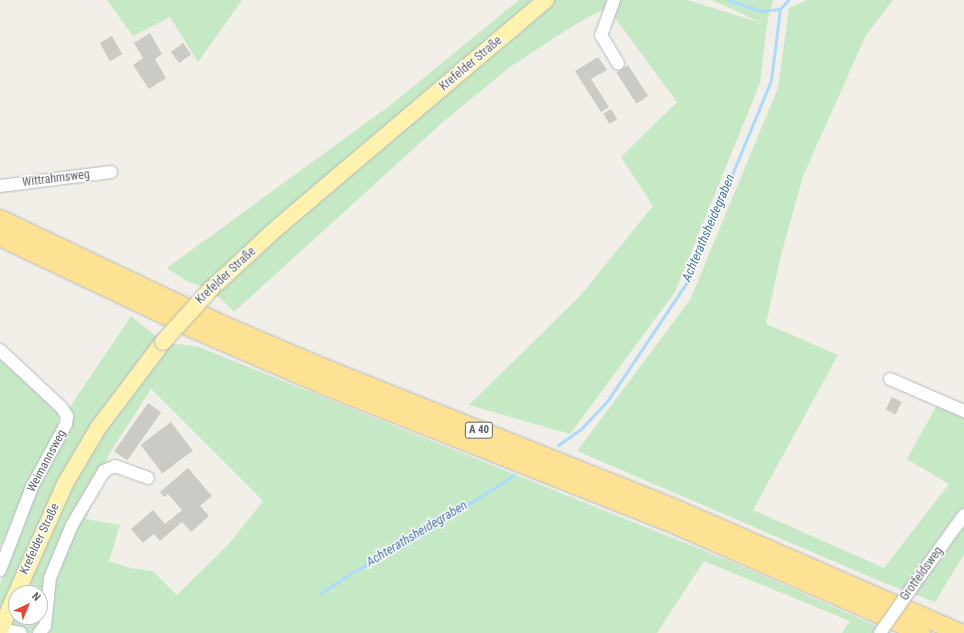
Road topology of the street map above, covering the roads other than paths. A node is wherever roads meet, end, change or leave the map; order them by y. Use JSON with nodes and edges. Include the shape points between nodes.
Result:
{"nodes":[{"id":1,"x":546,"y":0,"type":"edge"},
{"id":2,"x":614,"y":0,"type":"edge"},
{"id":3,"x":618,"y":63,"type":"dead end"},
{"id":4,"x":111,"y":172,"type":"dead end"},
{"id":5,"x":0,"y":186,"type":"edge"},
{"id":6,"x":0,"y":219,"type":"edge"},
{"id":7,"x":0,"y":237,"type":"edge"},
{"id":8,"x":0,"y":350,"type":"edge"},
{"id":9,"x":890,"y":379,"type":"dead end"},
{"id":10,"x":964,"y":411,"type":"edge"},
{"id":11,"x":148,"y":478,"type":"dead end"},
{"id":12,"x":964,"y":515,"type":"edge"},
{"id":13,"x":0,"y":570,"type":"edge"},
{"id":14,"x":0,"y":629,"type":"edge"},
{"id":15,"x":21,"y":633,"type":"edge"},
{"id":16,"x":39,"y":633,"type":"edge"},
{"id":17,"x":880,"y":633,"type":"edge"},
{"id":18,"x":921,"y":633,"type":"edge"},
{"id":19,"x":961,"y":633,"type":"edge"}],
"edges":[{"from":1,"to":14,"type":"main road","name":"Krefelder Straße","bridge":true,"via":[[278,227],[211,289],[163,342],[98,428],[65,484]]},
{"from":2,"to":3,"type":"street","via":[[600,35]]},
{"from":4,"to":5,"type":"street","name":"Wittrahmsweg"},
{"from":6,"to":19,"type":"highway","number":"A 40","via":[[221,324],[686,513]]},
{"from":7,"to":18,"type":"highway","number":"A 40","via":[[216,339],[325,386],[664,520]]},
{"from":8,"to":13,"type":"street","name":"Weimannsweg","via":[[61,407],[67,416],[66,424],[32,487]]},
{"from":9,"to":10,"type":"street"},
{"from":11,"to":16,"type":"street","via":[[115,466],[104,471],[72,525],[50,578],[45,626]]},
{"from":12,"to":17,"type":"street","name":"Grotfeldsweg","bridge":true},
{"from":14,"to":15,"type":"street"}]}
